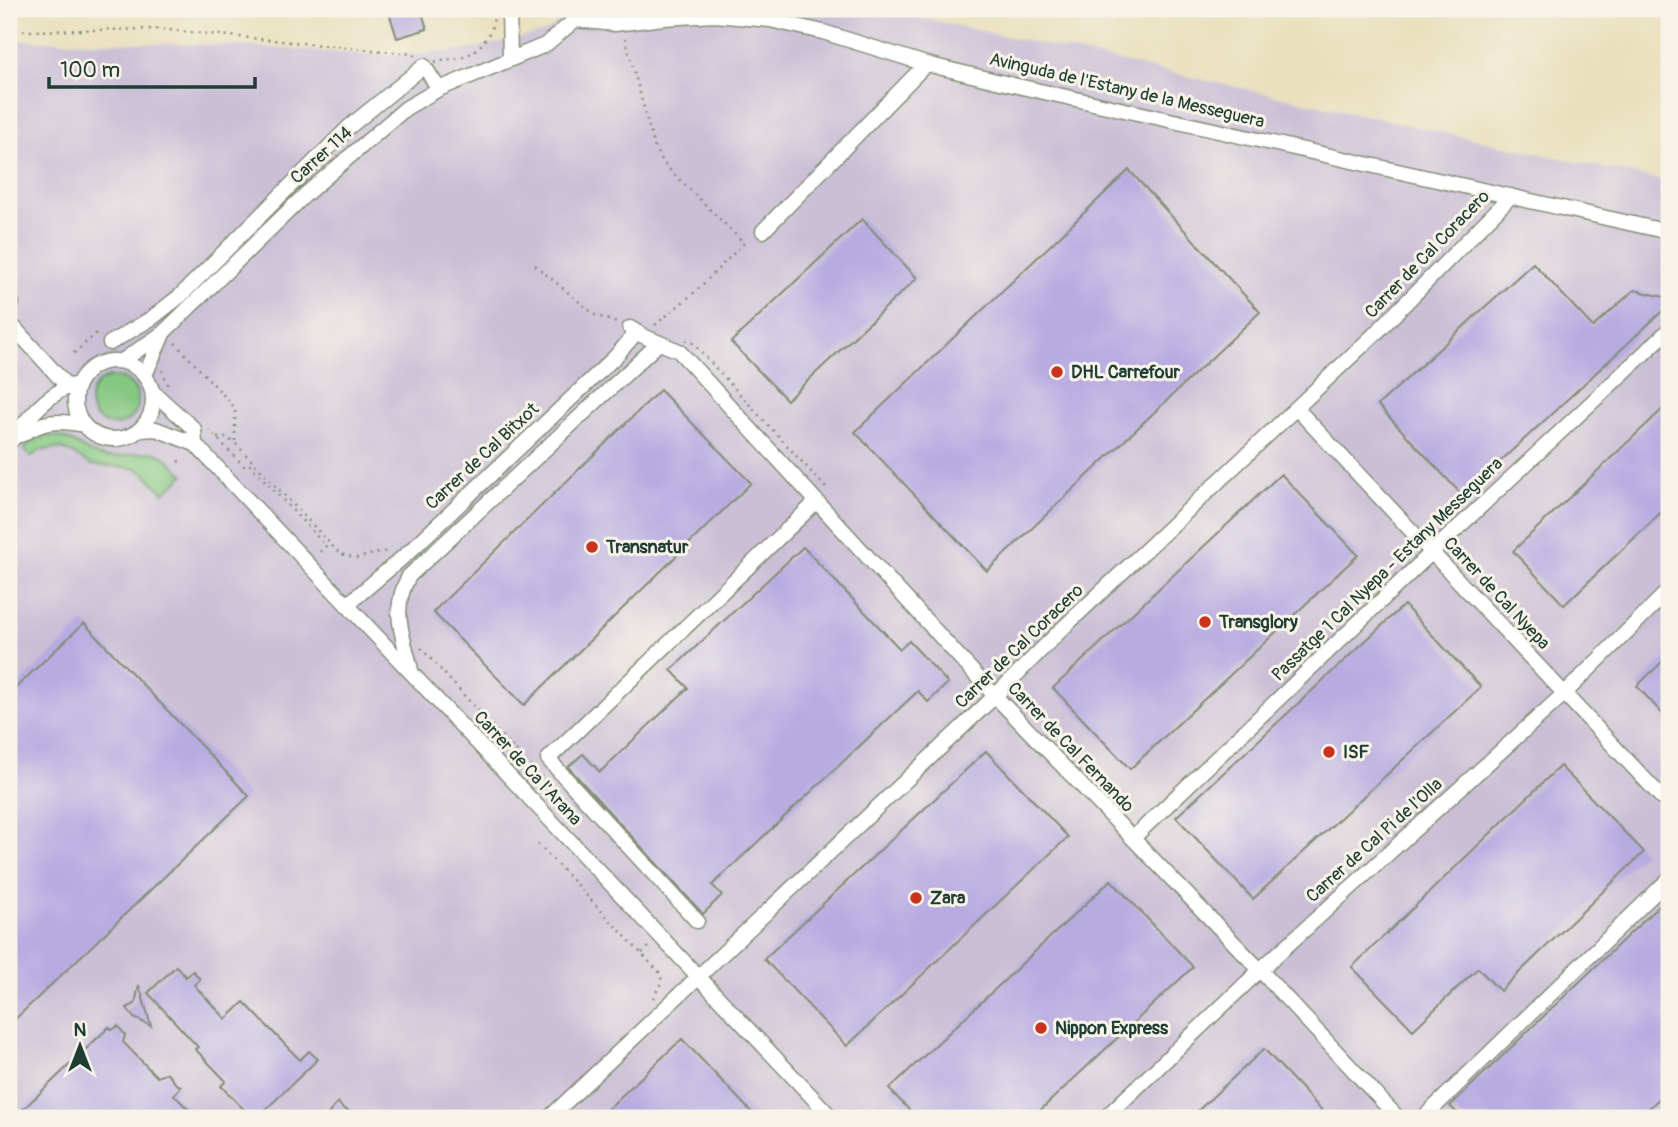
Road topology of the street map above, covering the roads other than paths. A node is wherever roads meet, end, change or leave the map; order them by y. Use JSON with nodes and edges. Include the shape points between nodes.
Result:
{"nodes":[{"id":1,"x":509,"y":9,"type":"edge"},
{"id":2,"x":576,"y":14,"type":"edge"},
{"id":3,"x":510,"y":58,"type":"junction"},
{"id":4,"x":926,"y":64,"type":"junction"},
{"id":5,"x":439,"y":89,"type":"junction"},
{"id":6,"x":1511,"y":196,"type":"junction"},
{"id":7,"x":763,"y":231,"type":"dead end"},
{"id":8,"x":1669,"y":232,"type":"edge"},
{"id":9,"x":9,"y":322,"type":"edge"},
{"id":10,"x":1669,"y":330,"type":"edge"},
{"id":11,"x":637,"y":332,"type":"joint"},
{"id":12,"x":163,"y":333,"type":"junction"},
{"id":13,"x":659,"y":342,"type":"junction"},
{"id":14,"x":110,"y":343,"type":"road end"},
{"id":15,"x":122,"y":361,"type":"junction"},
{"id":16,"x":145,"y":375,"type":"junction"},
{"id":17,"x":72,"y":385,"type":"junction"},
{"id":18,"x":153,"y":392,"type":"junction"},
{"id":19,"x":1297,"y":409,"type":"junction"},
{"id":20,"x":84,"y":425,"type":"junction"},
{"id":21,"x":139,"y":430,"type":"junction"},
{"id":22,"x":10,"y":442,"type":"edge"},
{"id":23,"x":195,"y":444,"type":"junction"},
{"id":24,"x":817,"y":501,"type":"junction"},
{"id":25,"x":1432,"y":552,"type":"junction"},
{"id":26,"x":1669,"y":590,"type":"edge"},
{"id":27,"x":353,"y":608,"type":"junction"},
{"id":28,"x":411,"y":671,"type":"junction"},
{"id":29,"x":1565,"y":693,"type":"junction"},
{"id":30,"x":995,"y":696,"type":"junction"},
{"id":31,"x":1669,"y":805,"type":"edge"},
{"id":32,"x":1133,"y":838,"type":"junction"},
{"id":33,"x":1669,"y":879,"type":"edge"},
{"id":34,"x":697,"y":921,"type":"dead end"},
{"id":35,"x":1261,"y":970,"type":"junction"},
{"id":36,"x":698,"y":978,"type":"junction"},
{"id":37,"x":549,"y":1118,"type":"edge"},
{"id":38,"x":832,"y":1118,"type":"edge"},
{"id":39,"x":1105,"y":1118,"type":"edge"},
{"id":40,"x":1398,"y":1118,"type":"edge"},
{"id":41,"x":1423,"y":1118,"type":"edge"}],
"edges":[{"from":1,"to":3,"type":"street"},
{"from":2,"to":3,"type":"street","name":"Carrer 114","via":[[545,46]]},
{"from":2,"to":4,"type":"street","name":"Avinguda de l'Estany de la Messeguera","via":[[623,23],[715,15],[770,20]]},
{"from":3,"to":5,"type":"street","name":"Carrer 114"},
{"from":4,"to":6,"type":"street","name":"Avinguda de l'Estany de la Messeguera"},
{"from":4,"to":7,"type":"street"},
{"from":5,"to":12,"type":"street","name":"Carrer 114","via":[[382,126]]},
{"from":5,"to":14,"type":"street","via":[[424,66],[349,127],[180,296]]},
{"from":6,"to":8,"type":"street","name":"Avinguda de l'Estany de la Messeguera"},
{"from":6,"to":19,"type":"street","name":"Carrer de Cal Coracero"},
{"from":9,"to":17,"type":"street"},
{"from":10,"to":25,"type":"street","name":"Passatge 1 Cal Nyepa - Estany Messeguera"},
{"from":11,"to":13,"type":"street","name":"Carrer de Cal Fernando"},
{"from":11,"to":27,"type":"street","name":"Carrer de Cal Bitxot"},
{"from":12,"to":15,"type":"street","name":"Carrer 114"},
{"from":12,"to":16,"type":"street"},
{"from":13,"to":24,"type":"street","name":"Carrer de Cal Fernando","via":[[679,352]]},
{"from":13,"to":28,"type":"street","via":[[409,576],[401,590],[398,618]]},
{"from":15,"to":16,"type":"street"},
{"from":15,"to":17,"type":"street","via":[[95,365]]},
{"from":16,"to":18,"type":"street"},
{"from":17,"to":20,"type":"street"},
{"from":17,"to":22,"type":"street","via":[[61,389]]},
{"from":18,"to":21,"type":"street","via":[[153,409]]},
{"from":18,"to":23,"type":"street","name":"Carrer de Ca l'Arana","via":[[194,429]]},
{"from":19,"to":25,"type":"street","name":"Carrer de Cal Nyepa"},
{"from":19,"to":30,"type":"street","name":"Carrer de Cal Coracero"},
{"from":20,"to":21,"type":"street","via":[[106,438],[124,438]]},
{"from":20,"to":22,"type":"street","via":[[36,425]]},
{"from":21,"to":23,"type":"street","name":"Carrer de Ca l'Arana","via":[[156,429]]},
{"from":23,"to":27,"type":"street","name":"Carrer de Ca l'Arana"},
{"from":24,"to":30,"type":"street","name":"Carrer de Cal Fernando"},
{"from":24,"to":34,"type":"street","via":[[548,759]]},
{"from":25,"to":29,"type":"street","name":"Carrer de Cal Nyepa"},
{"from":25,"to":32,"type":"street","name":"Passatge 1 Cal Nyepa - Estany Messeguera"},
{"from":26,"to":29,"type":"street","name":"Carrer de Cal Pi de l'Olla"},
{"from":27,"to":28,"type":"street","name":"Carrer de Ca l'Arana"},
{"from":28,"to":36,"type":"street","name":"Carrer de Ca l'Arana"},
{"from":29,"to":31,"type":"street","name":"Carrer de Cal Nyepa"},
{"from":29,"to":35,"type":"street","name":"Carrer de Cal Pi de l'Olla"},
{"from":30,"to":32,"type":"street","name":"Carrer de Cal Fernando"},
{"from":30,"to":36,"type":"street","name":"Carrer de Cal Coracero"},
{"from":32,"to":35,"type":"street","name":"Carrer de Cal Fernando"},
{"from":33,"to":41,"type":"street"},
{"from":35,"to":39,"type":"street","name":"Carrer de Cal Pi de l'Olla"},
{"from":35,"to":40,"type":"street","name":"Carrer de Cal Fernando"},
{"from":36,"to":37,"type":"street","name":"Carrer de Cal Coracero"},
{"from":36,"to":38,"type":"street","name":"Carrer de Ca l'Arana"}]}
